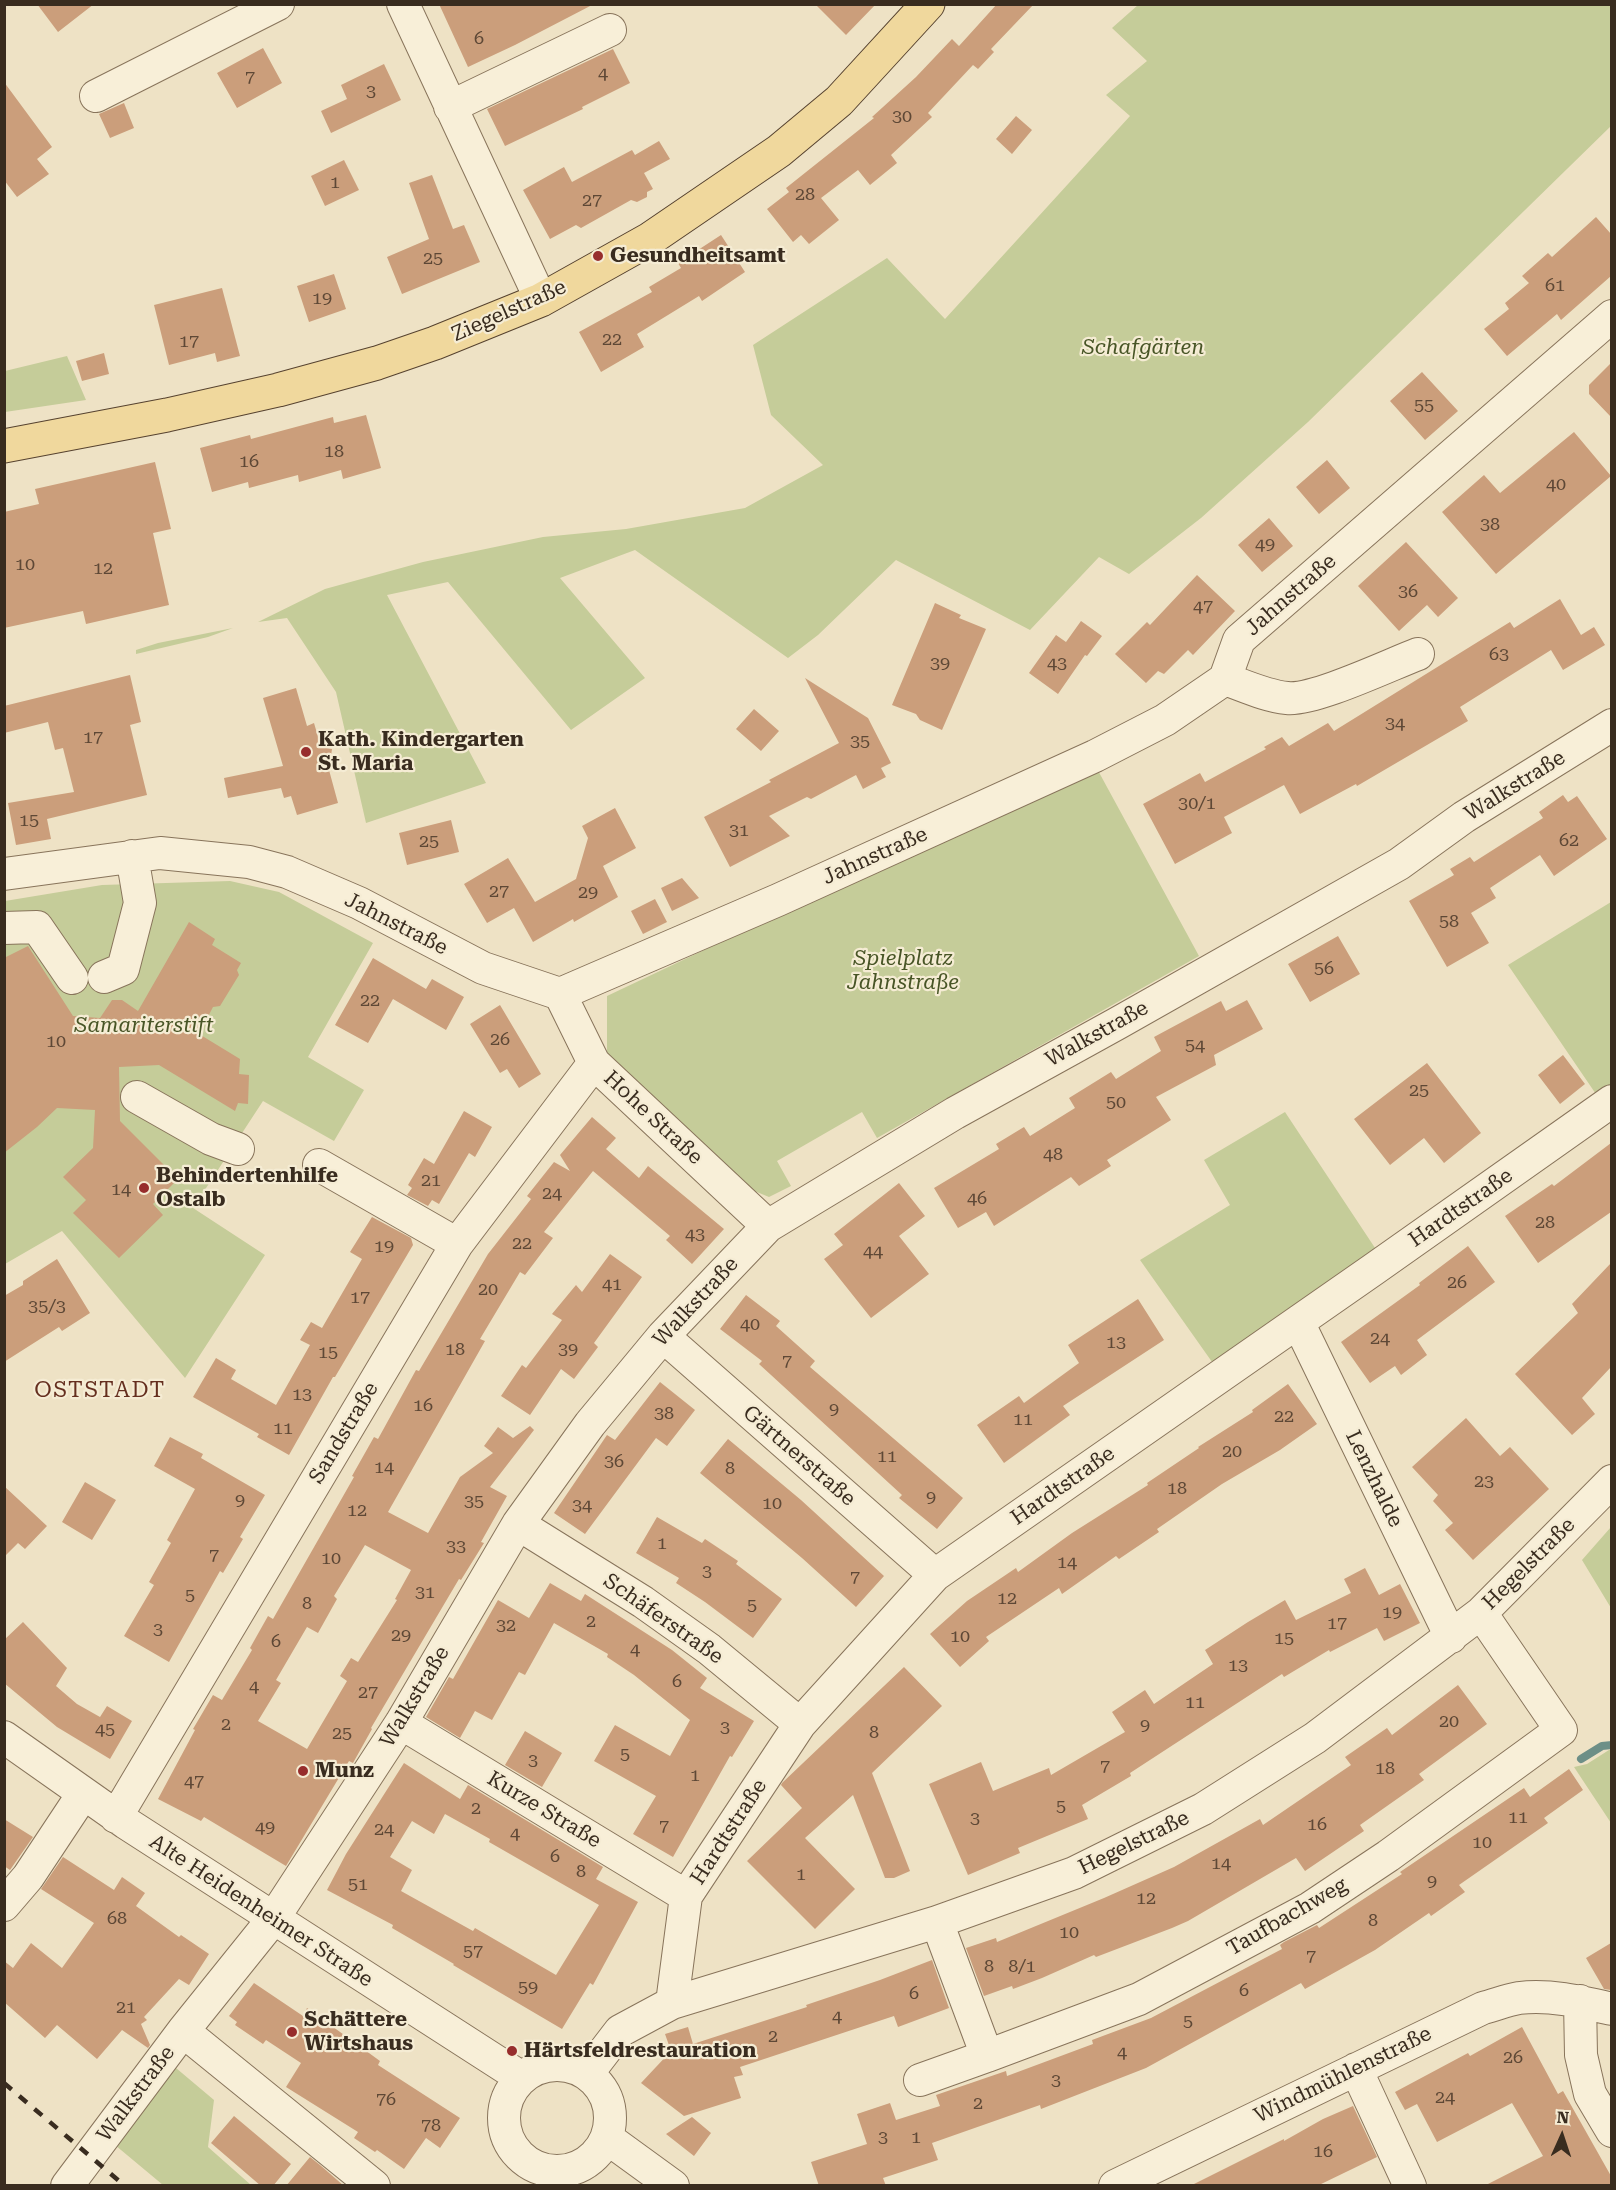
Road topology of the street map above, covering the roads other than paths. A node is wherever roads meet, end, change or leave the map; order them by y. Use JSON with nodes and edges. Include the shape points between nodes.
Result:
{"nodes":[{"id":1,"x":278,"y":4,"type":"edge"},
{"id":2,"x":403,"y":4,"type":"edge"},
{"id":3,"x":928,"y":4,"type":"edge"},
{"id":4,"x":610,"y":30,"type":"dead end"},
{"id":5,"x":96,"y":96,"type":"dead end"},
{"id":6,"x":450,"y":107,"type":"junction"},
{"id":7,"x":541,"y":300,"type":"junction"},
{"id":8,"x":1611,"y":316,"type":"edge"},
{"id":9,"x":4,"y":446,"type":"edge"},
{"id":10,"x":1418,"y":654,"type":"dead end"},
{"id":11,"x":1226,"y":679,"type":"junction"},
{"id":12,"x":1611,"y":725,"type":"edge"},
{"id":13,"x":132,"y":856,"type":"junction"},
{"id":14,"x":5,"y":870,"type":"edge"},
{"id":15,"x":4,"y":928,"type":"edge"},
{"id":16,"x":104,"y":977,"type":"dead end"},
{"id":17,"x":72,"y":978,"type":"dead end"},
{"id":18,"x":560,"y":994,"type":"junction"},
{"id":19,"x":594,"y":1064,"type":"junction"},
{"id":20,"x":137,"y":1097,"type":"dead end"},
{"id":21,"x":1611,"y":1101,"type":"edge"},
{"id":22,"x":238,"y":1149,"type":"dead end"},
{"id":23,"x":319,"y":1165,"type":"dead end"},
{"id":24,"x":768,"y":1226,"type":"junction"},
{"id":25,"x":457,"y":1244,"type":"junction"},
{"id":26,"x":1298,"y":1322,"type":"junction"},
{"id":27,"x":663,"y":1336,"type":"junction"},
{"id":28,"x":1611,"y":1481,"type":"edge"},
{"id":29,"x":518,"y":1524,"type":"junction"},
{"id":30,"x":935,"y":1575,"type":"junction"},
{"id":31,"x":1481,"y":1613,"type":"junction"},
{"id":32,"x":1451,"y":1637,"type":"junction"},
{"id":33,"x":401,"y":1723,"type":"junction"},
{"id":34,"x":800,"y":1724,"type":"junction"},
{"id":35,"x":4,"y":1737,"type":"edge"},
{"id":36,"x":83,"y":1794,"type":"junction"},
{"id":37,"x":116,"y":1816,"type":"junction"},
{"id":38,"x":686,"y":1896,"type":"junction"},
{"id":39,"x":4,"y":1905,"type":"edge"},
{"id":40,"x":273,"y":1919,"type":"junction"},
{"id":41,"x":937,"y":1922,"type":"junction"},
{"id":42,"x":1580,"y":2001,"type":"junction"},
{"id":43,"x":672,"y":2003,"type":"junction"},
{"id":44,"x":1611,"y":2009,"type":"edge"},
{"id":45,"x":183,"y":2031,"type":"junction"},
{"id":46,"x":987,"y":2056,"type":"junction"},
{"id":47,"x":1356,"y":2069,"type":"junction"},
{"id":48,"x":587,"y":2074,"type":"junction"},
{"id":49,"x":522,"y":2078,"type":"junction"},
{"id":50,"x":920,"y":2080,"type":"dead end"},
{"id":51,"x":1611,"y":2131,"type":"edge"},
{"id":52,"x":607,"y":2138,"type":"junction"},
{"id":53,"x":67,"y":2186,"type":"edge"},
{"id":54,"x":374,"y":2186,"type":"edge"},
{"id":55,"x":673,"y":2186,"type":"edge"},
{"id":56,"x":1115,"y":2186,"type":"edge"},
{"id":57,"x":1410,"y":2186,"type":"edge"}],
"edges":[{"from":1,"to":5,"type":"street"},
{"from":2,"to":6,"type":"street"},
{"from":3,"to":7,"type":"main road","name":"Ziegelstraße","via":[[839,101],[779,150],[650,239]]},
{"from":4,"to":6,"type":"street"},
{"from":6,"to":7,"type":"street"},
{"from":7,"to":9,"type":"main road","name":"Ziegelstraße","via":[[435,343],[289,387]]},
{"from":8,"to":11,"type":"street","name":"Jahnstraße","via":[[1239,640]]},
{"from":10,"to":11,"type":"street","via":[[1308,697],[1287,698]]},
{"from":11,"to":18,"type":"street","name":"Jahnstraße","via":[[1165,720],[1095,756]]},
{"from":12,"to":24,"type":"street","name":"Walkstraße","via":[[1464,817],[1399,864],[955,1113]]},
{"from":13,"to":14,"type":"street","name":"Jahnstraße"},
{"from":13,"to":16,"type":"street","via":[[140,903],[123,969]]},
{"from":13,"to":18,"type":"street","name":"Jahnstraße","via":[[167,853],[249,862],[287,872],[359,903],[483,969]]},
{"from":15,"to":17,"type":"street","via":[[37,927]]},
{"from":18,"to":19,"type":"street","name":"Hohe Straße"},
{"from":19,"to":24,"type":"street","name":"Hohe Straße"},
{"from":19,"to":25,"type":"street","name":"Sandstraße"},
{"from":20,"to":22,"type":"street","via":[[211,1139]]},
{"from":21,"to":26,"type":"street","name":"Hardtstraße"},
{"from":23,"to":25,"type":"street"},
{"from":24,"to":27,"type":"street","name":"Walkstraße"},
{"from":25,"to":37,"type":"street","name":"Sandstraße"},
{"from":26,"to":30,"type":"street","name":"Hardtstraße"},
{"from":26,"to":32,"type":"street","name":"Lenzhalde"},
{"from":27,"to":29,"type":"street","name":"Walkstraße","via":[[590,1424]]},
{"from":27,"to":30,"type":"street","name":"Gärtnerstraße"},
{"from":28,"to":31,"type":"street","name":"Hegelstraße"},
{"from":29,"to":33,"type":"street","name":"Walkstraße"},
{"from":29,"to":34,"type":"street","name":"Schäferstraße","via":[[644,1602],[709,1649]]},
{"from":30,"to":34,"type":"street","name":"Hardtstraße"},
{"from":31,"to":32,"type":"street","name":"Hegelstraße"},
{"from":31,"to":46,"type":"street","name":"Taufbachweg","via":[[1561,1730],[1310,1908],[1139,1999]]},
{"from":32,"to":41,"type":"street","name":"Hegelstraße","via":[[1315,1738],[1203,1809],[1074,1873]]},
{"from":33,"to":38,"type":"street","name":"Kurze Straße"},
{"from":33,"to":40,"type":"street","name":"Walkstraße"},
{"from":34,"to":38,"type":"street","name":"Hardtstraße"},
{"from":35,"to":36,"type":"street","name":"Alte Heidenheimer Straße"},
{"from":36,"to":37,"type":"street","name":"Alte Heidenheimer Straße"},
{"from":36,"to":39,"type":"street","via":[[28,1877]]},
{"from":37,"to":40,"type":"street","name":"Alte Heidenheimer Straße"},
{"from":38,"to":43,"type":"street","name":"Hardtstraße"},
{"from":40,"to":45,"type":"street","name":"Walkstraße"},
{"from":40,"to":49,"type":"street","name":"Alte Heidenheimer Straße"},
{"from":41,"to":43,"type":"street","name":"Hegelstraße"},
{"from":41,"to":46,"type":"street"},
{"from":42,"to":44,"type":"street","name":"Windmühlenstraße"},
{"from":42,"to":47,"type":"street","name":"Windmühlenstraße","via":[[1519,1998],[1483,2008]]},
{"from":42,"to":51,"type":"street","via":[[1581,2055],[1590,2094]]},
{"from":43,"to":48,"type":"street","name":"Hegelstraße","via":[[620,2031]]},
{"from":45,"to":53,"type":"street","name":"Walkstraße"},
{"from":45,"to":54,"type":"street"},
{"from":46,"to":50,"type":"street"},
{"from":47,"to":56,"type":"street","name":"Windmühlenstraße"},
{"from":47,"to":57,"type":"street"},
{"from":48,"to":49,"type":"street","via":[[553,2065]]},
{"from":48,"to":52,"type":"street","via":[[600,2086],[608,2102]]},
{"from":49,"to":52,"type":"street","via":[[511,2091],[503,2122],[514,2151],[526,2162],[556,2172],[572,2170],[586,2163]]},
{"from":52,"to":55,"type":"street"}]}
